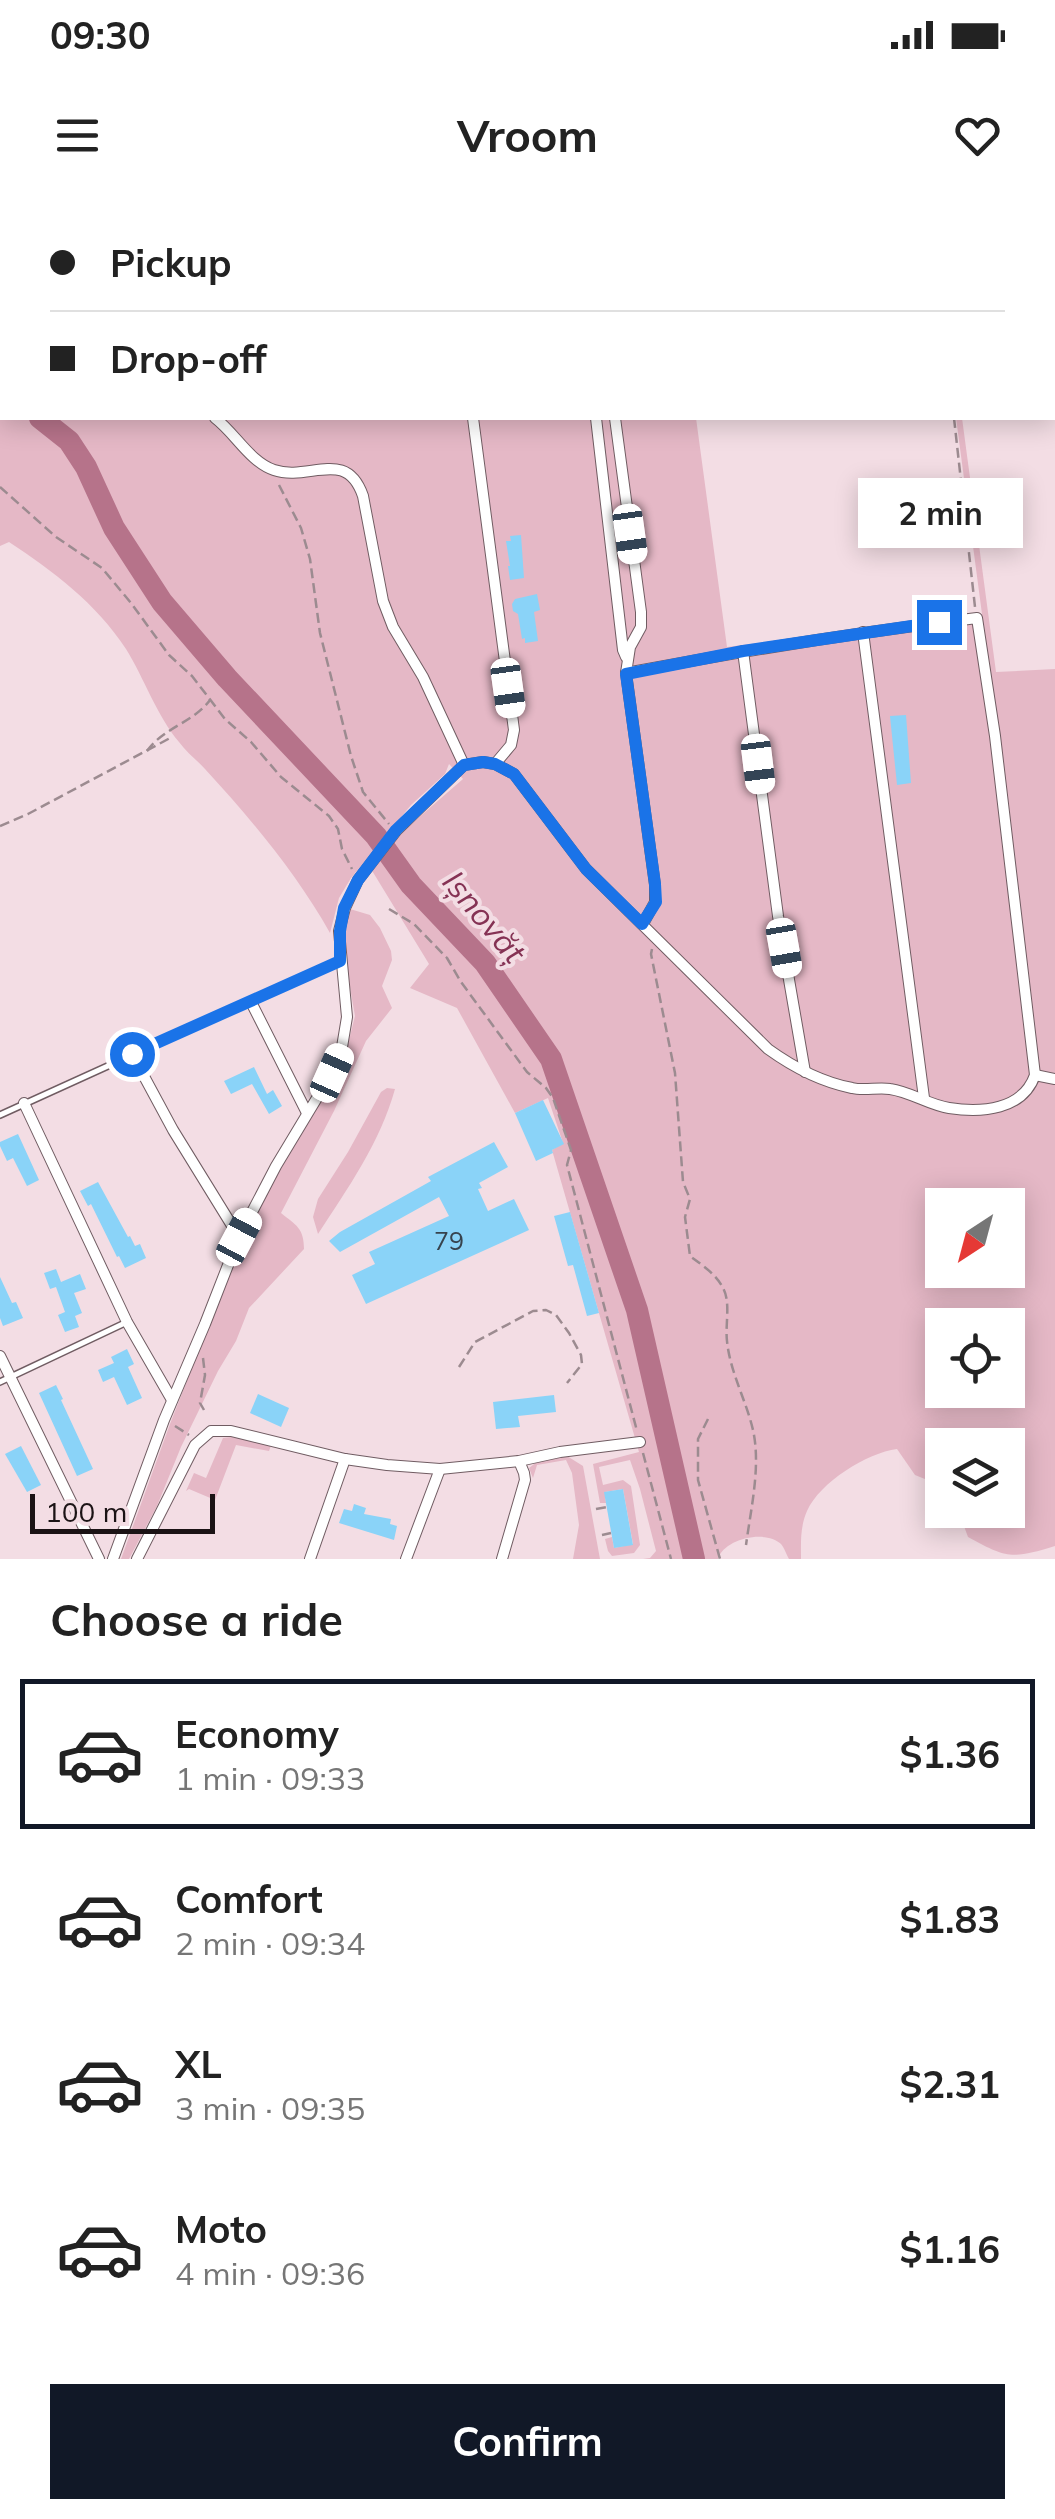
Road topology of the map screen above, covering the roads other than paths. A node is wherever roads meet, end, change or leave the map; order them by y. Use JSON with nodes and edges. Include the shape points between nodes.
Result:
{"nodes":[{"id":1,"x":221,"y":420,"type":"edge"},
{"id":2,"x":473,"y":420,"type":"edge"},
{"id":3,"x":596,"y":420,"type":"edge"},
{"id":4,"x":614,"y":420,"type":"edge"},
{"id":5,"x":864,"y":632,"type":"junction"},
{"id":6,"x":743,"y":651,"type":"junction"},
{"id":7,"x":626,"y":658,"type":"junction"},
{"id":8,"x":626,"y":674,"type":"junction"},
{"id":9,"x":495,"y":764,"type":"junction"},
{"id":10,"x":464,"y":765,"type":"junction"},
{"id":11,"x":642,"y":924,"type":"junction"},
{"id":12,"x":340,"y":961,"type":"junction"},
{"id":13,"x":251,"y":1002,"type":"junction"},
{"id":14,"x":132,"y":1054,"type":"junction"},
{"id":15,"x":805,"y":1072,"type":"junction"},
{"id":16,"x":1035,"y":1075,"type":"junction"},
{"id":17,"x":1055,"y":1079,"type":"edge"},
{"id":18,"x":924,"y":1098,"type":"junction"},
{"id":19,"x":24,"y":1103,"type":"junction"},
{"id":20,"x":308,"y":1112,"type":"junction"},
{"id":21,"x":0,"y":1115,"type":"edge"},
{"id":22,"x":239,"y":1237,"type":"junction"},
{"id":23,"x":127,"y":1322,"type":"junction"},
{"id":24,"x":0,"y":1356,"type":"edge"},
{"id":25,"x":5,"y":1379,"type":"edge"},
{"id":26,"x":172,"y":1400,"type":"junction"},
{"id":27,"x":640,"y":1442,"type":"road end"},
{"id":28,"x":345,"y":1459,"type":"junction"},
{"id":29,"x":518,"y":1462,"type":"junction"},
{"id":30,"x":440,"y":1469,"type":"junction"},
{"id":31,"x":99,"y":1559,"type":"edge"},
{"id":32,"x":113,"y":1559,"type":"edge"},
{"id":33,"x":137,"y":1559,"type":"edge"},
{"id":34,"x":310,"y":1559,"type":"edge"},
{"id":35,"x":406,"y":1559,"type":"edge"},
{"id":36,"x":502,"y":1559,"type":"edge"}],
"edges":[{"from":1,"to":10,"type":"street","via":[[272,470],[337,468],[359,483],[383,601]]},
{"from":2,"to":9,"type":"street","via":[[514,730]]},
{"from":3,"to":7,"type":"street"},
{"from":4,"to":7,"type":"street","via":[[641,612]]},
{"from":5,"to":6,"type":"street"},
{"from":5,"to":16,"type":"street","via":[[976,618]]},
{"from":5,"to":18,"type":"street"},
{"from":6,"to":8,"type":"street"},
{"from":6,"to":15,"type":"street"},
{"from":7,"to":8,"type":"street"},
{"from":8,"to":11,"type":"street","via":[[655,884],[656,902]]},
{"from":9,"to":10,"type":"street"},
{"from":9,"to":11,"type":"street","via":[[514,774],[586,869]]},
{"from":10,"to":12,"type":"street","via":[[396,830],[358,880],[344,908]]},
{"from":11,"to":15,"type":"street","via":[[768,1049]]},
{"from":12,"to":13,"type":"lane"},
{"from":12,"to":20,"type":"street","via":[[346,1035]]},
{"from":13,"to":14,"type":"lane"},
{"from":13,"to":20,"type":"street"},
{"from":14,"to":19,"type":"lane"},
{"from":14,"to":22,"type":"street"},
{"from":15,"to":18,"type":"street","via":[[853,1089]]},
{"from":16,"to":17,"type":"street"},
{"from":16,"to":18,"type":"street","via":[[1030,1090],[1010,1104],[948,1108]]},
{"from":19,"to":21,"type":"lane"},
{"from":19,"to":23,"type":"street"},
{"from":20,"to":22,"type":"street"},
{"from":22,"to":26,"type":"street"},
{"from":23,"to":25,"type":"lane"},
{"from":23,"to":26,"type":"street"},
{"from":24,"to":25,"type":"street"},
{"from":25,"to":31,"type":"street"},
{"from":26,"to":32,"type":"street"},
{"from":27,"to":29,"type":"street"},
{"from":28,"to":30,"type":"street"},
{"from":28,"to":33,"type":"street","via":[[211,1431],[196,1445]]},
{"from":28,"to":34,"type":"street"},
{"from":29,"to":30,"type":"street"},
{"from":29,"to":36,"type":"street","via":[[525,1480]]},
{"from":30,"to":35,"type":"street"}]}
